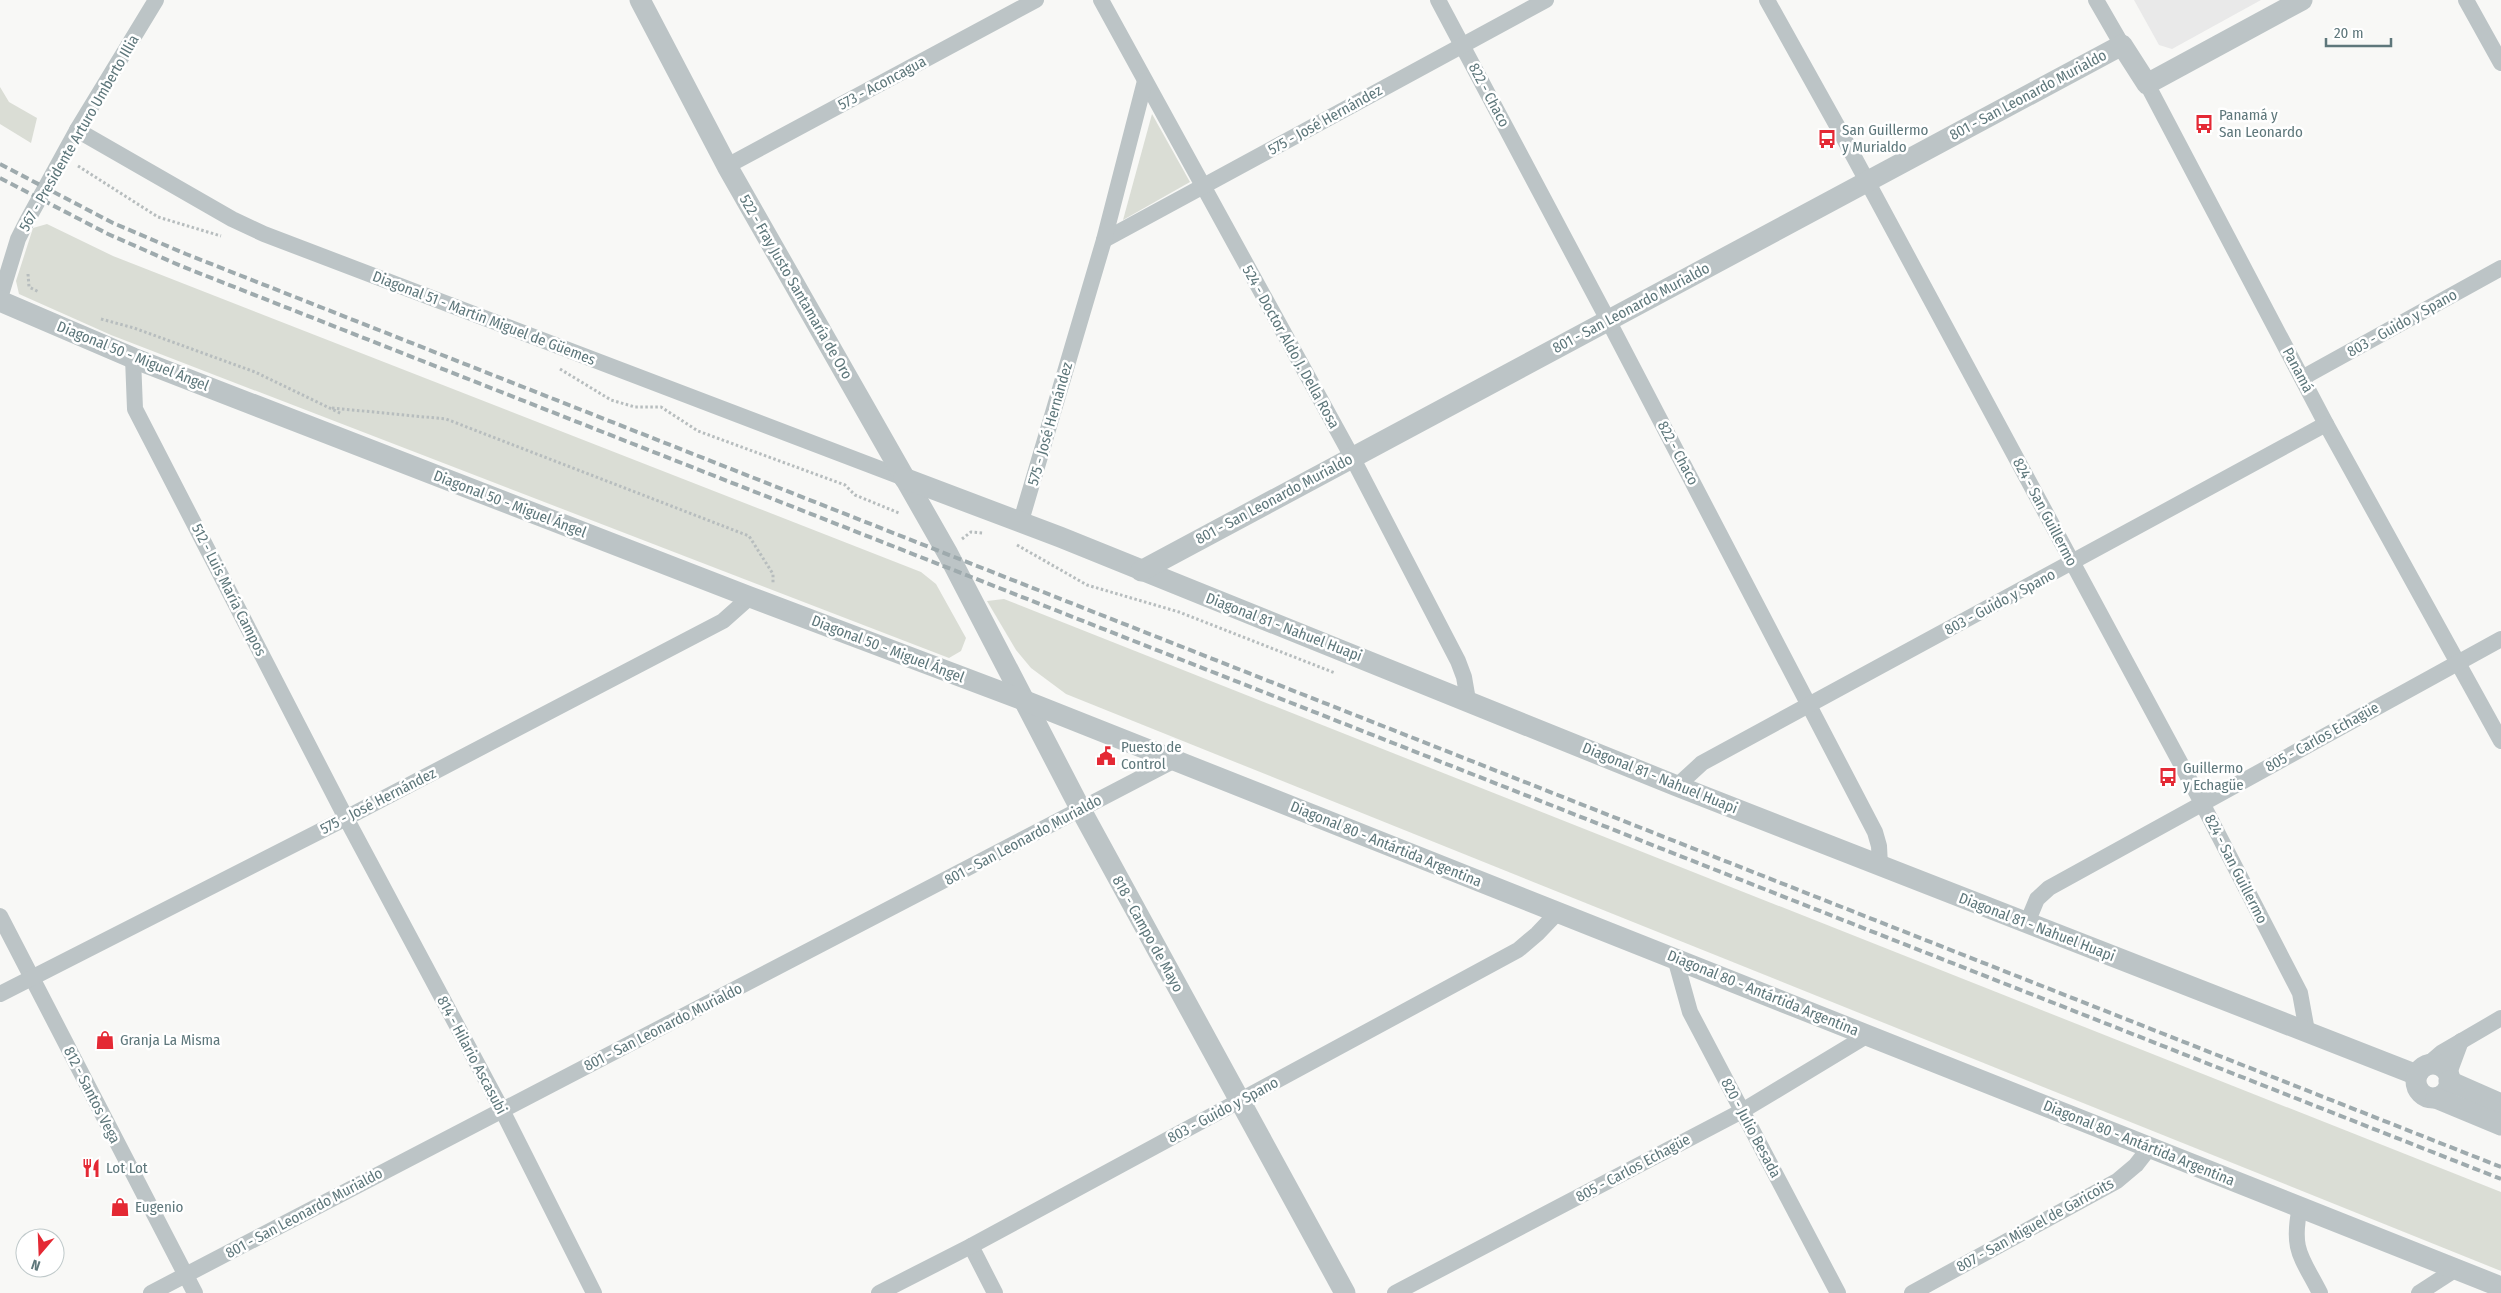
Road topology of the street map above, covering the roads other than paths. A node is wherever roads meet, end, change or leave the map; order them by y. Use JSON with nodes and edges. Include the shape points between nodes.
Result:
{"nodes":[{"id":1,"x":156,"y":0,"type":"edge"},
{"id":2,"x":640,"y":0,"type":"edge"},
{"id":3,"x":1036,"y":0,"type":"edge"},
{"id":4,"x":1101,"y":0,"type":"edge"},
{"id":5,"x":1438,"y":0,"type":"edge"},
{"id":6,"x":1546,"y":0,"type":"edge"},
{"id":7,"x":1767,"y":0,"type":"edge"},
{"id":8,"x":2096,"y":0,"type":"edge"},
{"id":9,"x":2302,"y":0,"type":"edge"},
{"id":10,"x":2466,"y":0,"type":"edge"},
{"id":11,"x":1462,"y":45,"type":"junction"},
{"id":12,"x":2122,"y":45,"type":"junction"},
{"id":13,"x":2501,"y":63,"type":"edge"},
{"id":14,"x":1145,"y":81,"type":"junction"},
{"id":15,"x":2148,"y":84,"type":"junction"},
{"id":16,"x":77,"y":130,"type":"junction"},
{"id":17,"x":727,"y":166,"type":"junction"},
{"id":18,"x":1866,"y":182,"type":"junction"},
{"id":19,"x":1203,"y":186,"type":"junction"},
{"id":20,"x":1104,"y":240,"type":"junction"},
{"id":21,"x":2501,"y":268,"type":"edge"},
{"id":22,"x":0,"y":300,"type":"edge"},
{"id":23,"x":1608,"y":320,"type":"junction"},
{"id":24,"x":133,"y":358,"type":"junction"},
{"id":25,"x":2302,"y":378,"type":"junction"},
{"id":26,"x":2326,"y":424,"type":"junction"},
{"id":27,"x":1352,"y":457,"type":"junction"},
{"id":28,"x":904,"y":478,"type":"junction"},
{"id":29,"x":1021,"y":521,"type":"junction"},
{"id":30,"x":2072,"y":563,"type":"junction"},
{"id":31,"x":957,"y":571,"type":"joint"},
{"id":32,"x":1141,"y":571,"type":"junction"},
{"id":33,"x":750,"y":597,"type":"junction"},
{"id":34,"x":2501,"y":639,"type":"edge"},
{"id":35,"x":2459,"y":662,"type":"junction"},
{"id":36,"x":1024,"y":700,"type":"junction"},
{"id":37,"x":1468,"y":700,"type":"junction"},
{"id":38,"x":1810,"y":705,"type":"junction"},
{"id":39,"x":2501,"y":741,"type":"edge"},
{"id":40,"x":1175,"y":760,"type":"junction"},
{"id":41,"x":1678,"y":786,"type":"junction"},
{"id":42,"x":2202,"y":803,"type":"junction"},
{"id":43,"x":1081,"y":810,"type":"junction"},
{"id":44,"x":346,"y":818,"type":"junction"},
{"id":45,"x":1880,"y":866,"type":"junction"},
{"id":46,"x":1558,"y":912,"type":"junction"},
{"id":47,"x":0,"y":916,"type":"edge"},
{"id":48,"x":2027,"y":923,"type":"junction"},
{"id":49,"x":1675,"y":958,"type":"junction"},
{"id":50,"x":31,"y":978,"type":"junction"},
{"id":51,"x":0,"y":994,"type":"edge"},
{"id":52,"x":2501,"y":1018,"type":"edge"},
{"id":53,"x":2307,"y":1030,"type":"junction"},
{"id":54,"x":1868,"y":1035,"type":"junction"},
{"id":55,"x":2461,"y":1041,"type":"junction"},
{"id":56,"x":2421,"y":1071,"type":"junction"},
{"id":57,"x":2449,"y":1078,"type":"junction"},
{"id":58,"x":2436,"y":1098,"type":"junction"},
{"id":59,"x":1240,"y":1101,"type":"junction"},
{"id":60,"x":2501,"y":1104,"type":"edge"},
{"id":61,"x":502,"y":1110,"type":"junction"},
{"id":62,"x":1742,"y":1111,"type":"junction"},
{"id":63,"x":2501,"y":1126,"type":"edge"},
{"id":64,"x":2150,"y":1147,"type":"junction"},
{"id":65,"x":2300,"y":1207,"type":"junction"},
{"id":66,"x":971,"y":1246,"type":"junction"},
{"id":67,"x":2456,"y":1269,"type":"junction"},
{"id":68,"x":186,"y":1275,"type":"junction"},
{"id":69,"x":2501,"y":1287,"type":"edge"},
{"id":70,"x":151,"y":1293,"type":"edge"},
{"id":71,"x":195,"y":1293,"type":"edge"},
{"id":72,"x":594,"y":1293,"type":"edge"},
{"id":73,"x":879,"y":1293,"type":"edge"},
{"id":74,"x":994,"y":1293,"type":"edge"},
{"id":75,"x":1345,"y":1293,"type":"edge"},
{"id":76,"x":1395,"y":1293,"type":"edge"},
{"id":77,"x":1838,"y":1293,"type":"edge"},
{"id":78,"x":1912,"y":1293,"type":"edge"},
{"id":79,"x":2320,"y":1293,"type":"edge"},
{"id":80,"x":2419,"y":1293,"type":"edge"}],
"edges":[{"from":1,"to":16,"type":"street","name":"567 - Presidente Arturo Umberto Illia"},
{"from":2,"to":17,"type":"street","name":"522 - Fray Justo Santamaría de Oro"},
{"from":3,"to":17,"type":"street","name":"573 - Aconcagua"},
{"from":4,"to":14,"type":"street","name":"524 - Doctor Aldo J. Della Rosa"},
{"from":5,"to":11,"type":"street","name":"822 - Chaco"},
{"from":6,"to":11,"type":"street","name":"575 - José Hernández"},
{"from":7,"to":18,"type":"street","name":"824 - San Guillermo"},
{"from":8,"to":12,"type":"street","name":"Panamá"},
{"from":9,"to":15,"type":"street"},
{"from":10,"to":13,"type":"street"},
{"from":11,"to":19,"type":"street","name":"575 - José Hernández"},
{"from":11,"to":23,"type":"street","name":"822 - Chaco"},
{"from":12,"to":15,"type":"street","name":"Panamá"},
{"from":12,"to":18,"type":"street","name":"801 - San Leonardo Murialdo"},
{"from":14,"to":19,"type":"street","name":"524 - Doctor Aldo J. Della Rosa"},
{"from":14,"to":20,"type":"street","name":"575 - José Hernández"},
{"from":15,"to":25,"type":"street","name":"Panamá"},
{"from":16,"to":22,"type":"street","name":"567 - Presidente Arturo Umberto Illia","via":[[18,239]]},
{"from":16,"to":28,"type":"street","name":"Diagonal 51 - Martín Miguel de Güemes","via":[[264,234]]},
{"from":17,"to":28,"type":"street","name":"522 - Fray Justo Santamaría de Oro"},
{"from":18,"to":23,"type":"street","name":"801 - San Leonardo Murialdo"},
{"from":18,"to":30,"type":"street","name":"824 - San Guillermo"},
{"from":19,"to":20,"type":"street","name":"575 - José Hernández"},
{"from":19,"to":27,"type":"street","name":"524 - Doctor Aldo J. Della Rosa"},
{"from":20,"to":29,"type":"street","name":"575 - José Hernández"},
{"from":21,"to":25,"type":"street","name":"803 - Guido y Spano"},
{"from":22,"to":24,"type":"street","name":"Diagonal 50 - Miguel Ángel"},
{"from":23,"to":27,"type":"street","name":"801 - San Leonardo Murialdo"},
{"from":23,"to":38,"type":"street","name":"822 - Chaco"},
{"from":24,"to":33,"type":"street","name":"Diagonal 50 - Miguel Ángel"},
{"from":24,"to":44,"type":"street","name":"512 - Luis María Campos","via":[[135,409]]},
{"from":25,"to":26,"type":"street","name":"Panamá"},
{"from":26,"to":30,"type":"street","name":"803 - Guido y Spano"},
{"from":26,"to":35,"type":"street","name":"Panamá"},
{"from":27,"to":32,"type":"street","name":"801 - San Leonardo Murialdo"},
{"from":27,"to":37,"type":"street","name":"524 - Doctor Aldo J. Della Rosa","via":[[1458,661]]},
{"from":28,"to":29,"type":"street","name":"Diagonal 81 - Nahuel Huapi"},
{"from":28,"to":31,"type":"street","name":"522 - Fray Justo Santamaría de Oro"},
{"from":29,"to":32,"type":"street","name":"Diagonal 81 - Nahuel Huapi"},
{"from":30,"to":38,"type":"street","name":"803 - Guido y Spano"},
{"from":30,"to":42,"type":"street","name":"824 - San Guillermo"},
{"from":31,"to":36,"type":"street","name":"818 - Campo de Mayo"},
{"from":32,"to":37,"type":"street","name":"Diagonal 81 - Nahuel Huapi"},
{"from":33,"to":36,"type":"street","name":"Diagonal 50 - Miguel Ángel"},
{"from":33,"to":44,"type":"street","name":"575 - José Hernández","via":[[723,620]]},
{"from":34,"to":35,"type":"street","name":"805 - Carlos Echagüe"},
{"from":35,"to":39,"type":"street","name":"Panamá"},
{"from":35,"to":42,"type":"street","name":"805 - Carlos Echagüe"},
{"from":36,"to":40,"type":"street","name":"Diagonal 80 - Antártida Argentina"},
{"from":36,"to":43,"type":"street","name":"818 - Campo de Mayo"},
{"from":37,"to":41,"type":"street","name":"Diagonal 81 - Nahuel Huapi"},
{"from":38,"to":41,"type":"street","name":"803 - Guido y Spano","via":[[1702,763]]},
{"from":38,"to":45,"type":"street","name":"822 - Chaco","via":[[1875,832]]},
{"from":40,"to":43,"type":"street","name":"801 - San Leonardo Murialdo"},
{"from":40,"to":46,"type":"street","name":"Diagonal 80 - Antártida Argentina"},
{"from":41,"to":45,"type":"street","name":"Diagonal 81 - Nahuel Huapi"},
{"from":42,"to":48,"type":"street","name":"805 - Carlos Echagüe","via":[[2049,888],[2037,899]]},
{"from":42,"to":53,"type":"street","name":"824 - San Guillermo","via":[[2300,993]]},
{"from":43,"to":59,"type":"street","name":"818 - Campo de Mayo"},
{"from":43,"to":61,"type":"street","name":"801 - San Leonardo Murialdo"},
{"from":44,"to":50,"type":"street","name":"575 - José Hernández"},
{"from":44,"to":61,"type":"street","name":"814 - Hilario Ascasubi"},
{"from":45,"to":48,"type":"street","name":"Diagonal 81 - Nahuel Huapi"},
{"from":46,"to":49,"type":"street","name":"Diagonal 80 - Antártida Argentina"},
{"from":46,"to":59,"type":"street","name":"803 - Guido y Spano","via":[[1518,950]]},
{"from":47,"to":50,"type":"street","name":"812 - Santos Vega"},
{"from":48,"to":53,"type":"street","name":"Diagonal 81 - Nahuel Huapi"},
{"from":49,"to":54,"type":"street","name":"Diagonal 80 - Antártida Argentina"},
{"from":49,"to":62,"type":"street","name":"820 - Julio Besada","via":[[1690,1012]]},
{"from":50,"to":51,"type":"street","name":"575 - José Hernández"},
{"from":50,"to":68,"type":"street","name":"812 - Santos Vega"},
{"from":52,"to":55,"type":"street"},
{"from":53,"to":56,"type":"street","name":"Diagonal 81 - Nahuel Huapi"},
{"from":54,"to":62,"type":"street","name":"805 - Carlos Echagüe"},
{"from":54,"to":64,"type":"street","name":"Diagonal 80 - Antártida Argentina"},
{"from":55,"to":56,"type":"street"},
{"from":55,"to":57,"type":"street"},
{"from":56,"to":57,"type":"street","via":[[2442,1067]]},
{"from":56,"to":58,"type":"street","via":[[2417,1087],[2425,1096]]},
{"from":57,"to":58,"type":"street","via":[[2446,1092]]},
{"from":57,"to":60,"type":"street"},
{"from":58,"to":63,"type":"street"},
{"from":59,"to":66,"type":"street","name":"803 - Guido y Spano"},
{"from":59,"to":75,"type":"street","name":"818 - Campo de Mayo"},
{"from":61,"to":68,"type":"street","name":"801 - San Leonardo Murialdo"},
{"from":61,"to":72,"type":"street","name":"814 - Hilario Ascasubi"},
{"from":62,"to":76,"type":"street","name":"805 - Carlos Echagüe"},
{"from":62,"to":77,"type":"street","name":"820 - Julio Besada"},
{"from":64,"to":65,"type":"street","name":"Diagonal 80 - Antártida Argentina"},
{"from":64,"to":78,"type":"street","name":"807 - San Miguel de Garicoits","via":[[2117,1181]]},
{"from":65,"to":67,"type":"street","name":"Diagonal 80 - Antártida Argentina"},
{"from":65,"to":79,"type":"street","via":[[2296,1246]]},
{"from":66,"to":73,"type":"street","name":"803 - Guido y Spano"},
{"from":66,"to":74,"type":"street"},
{"from":67,"to":69,"type":"street","name":"Diagonal 80 - Antártida Argentina"},
{"from":67,"to":80,"type":"street"},
{"from":68,"to":70,"type":"street","name":"801 - San Leonardo Murialdo"},
{"from":68,"to":71,"type":"street","name":"812 - Santos Vega"}]}
